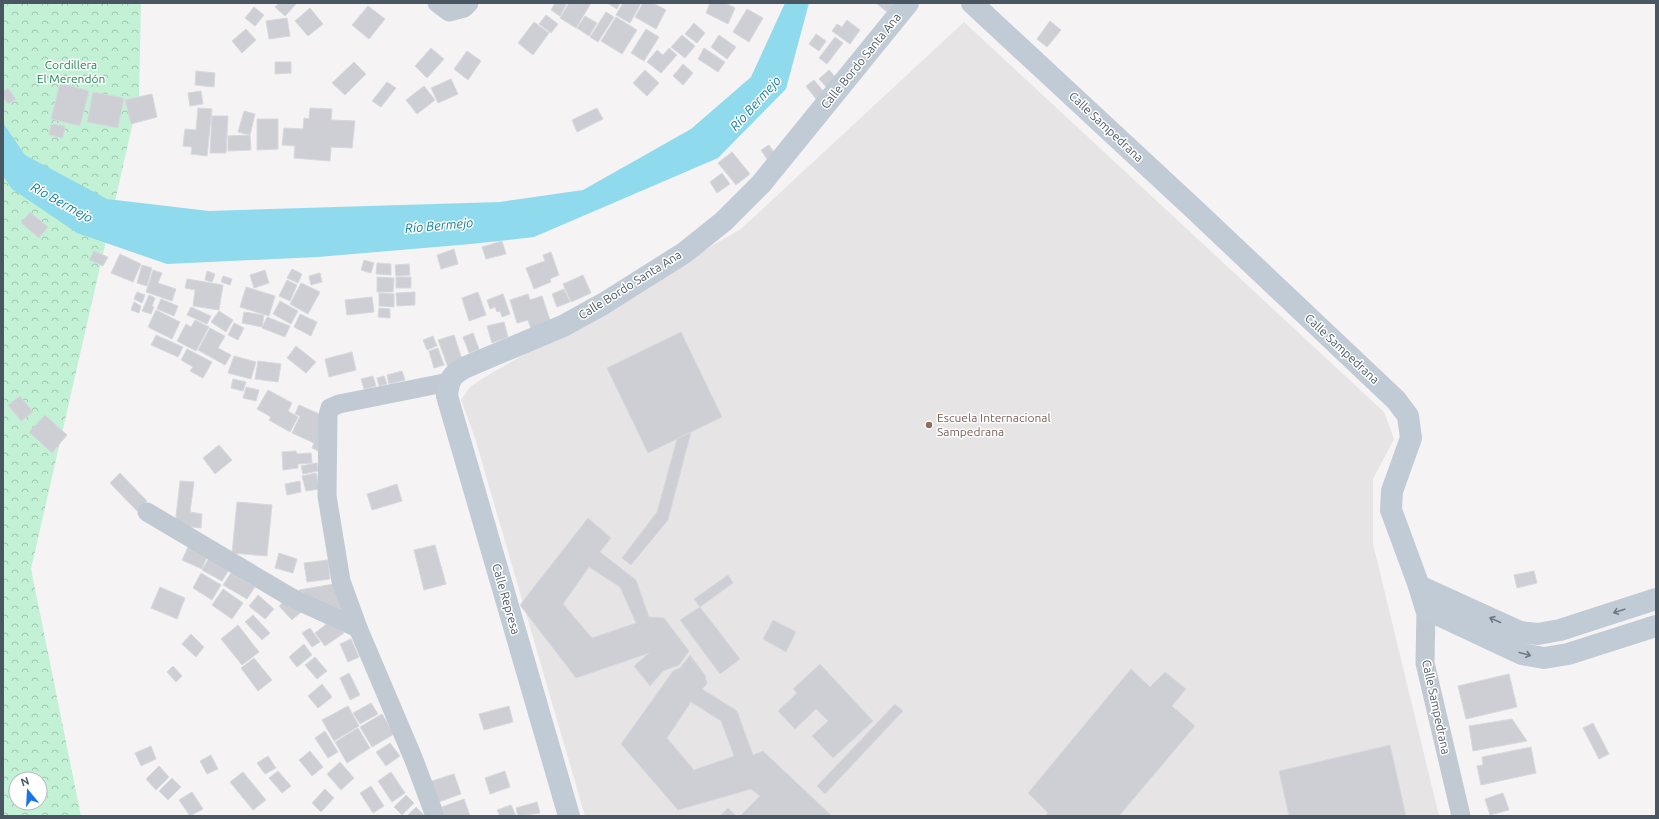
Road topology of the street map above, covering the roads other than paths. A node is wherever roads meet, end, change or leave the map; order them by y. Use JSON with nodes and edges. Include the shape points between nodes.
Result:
{"nodes":[{"id":1,"x":437,"y":3,"type":"edge"},
{"id":2,"x":469,"y":3,"type":"edge"},
{"id":3,"x":908,"y":3,"type":"edge"},
{"id":4,"x":972,"y":3,"type":"edge"},
{"id":5,"x":448,"y":382,"type":"junction"},
{"id":6,"x":147,"y":512,"type":"dead end"},
{"id":7,"x":1419,"y":586,"type":"junction"},
{"id":8,"x":1656,"y":599,"type":"edge"},
{"id":9,"x":1426,"y":609,"type":"junction"},
{"id":10,"x":1656,"y":626,"type":"edge"},
{"id":11,"x":358,"y":628,"type":"junction"},
{"id":12,"x":435,"y":816,"type":"edge"},
{"id":13,"x":569,"y":816,"type":"edge"},
{"id":14,"x":1460,"y":816,"type":"edge"}],
"edges":[{"from":1,"to":2,"type":"street","via":[[449,12],[464,8]]},
{"from":3,"to":5,"type":"street","name":"Calle Bordo Santa Ana","via":[[761,184],[724,221],[684,253],[603,304],[563,326],[466,367],[455,373]]},
{"from":4,"to":7,"type":"street","name":"Calle Sampedrana","via":[[1400,405],[1408,416],[1411,438],[1392,491],[1391,510]]},
{"from":5,"to":11,"type":"street","via":[[330,408],[327,496],[341,581]]},
{"from":5,"to":13,"type":"street","name":"Calle Represa","via":[[447,396]]},
{"from":6,"to":11,"type":"street","via":[[292,598]]},
{"from":8,"to":7,"type":"street","one_way":true,"via":[[1560,630],[1538,634],[1520,632]]},
{"from":7,"to":9,"type":"street","name":"Calle Sampedrana"},
{"from":9,"to":10,"type":"street","one_way":true,"via":[[1522,654],[1544,658],[1568,654]]},
{"from":9,"to":14,"type":"street","name":"Calle Sampedrana","via":[[1425,663]]},
{"from":11,"to":12,"type":"street"}]}
